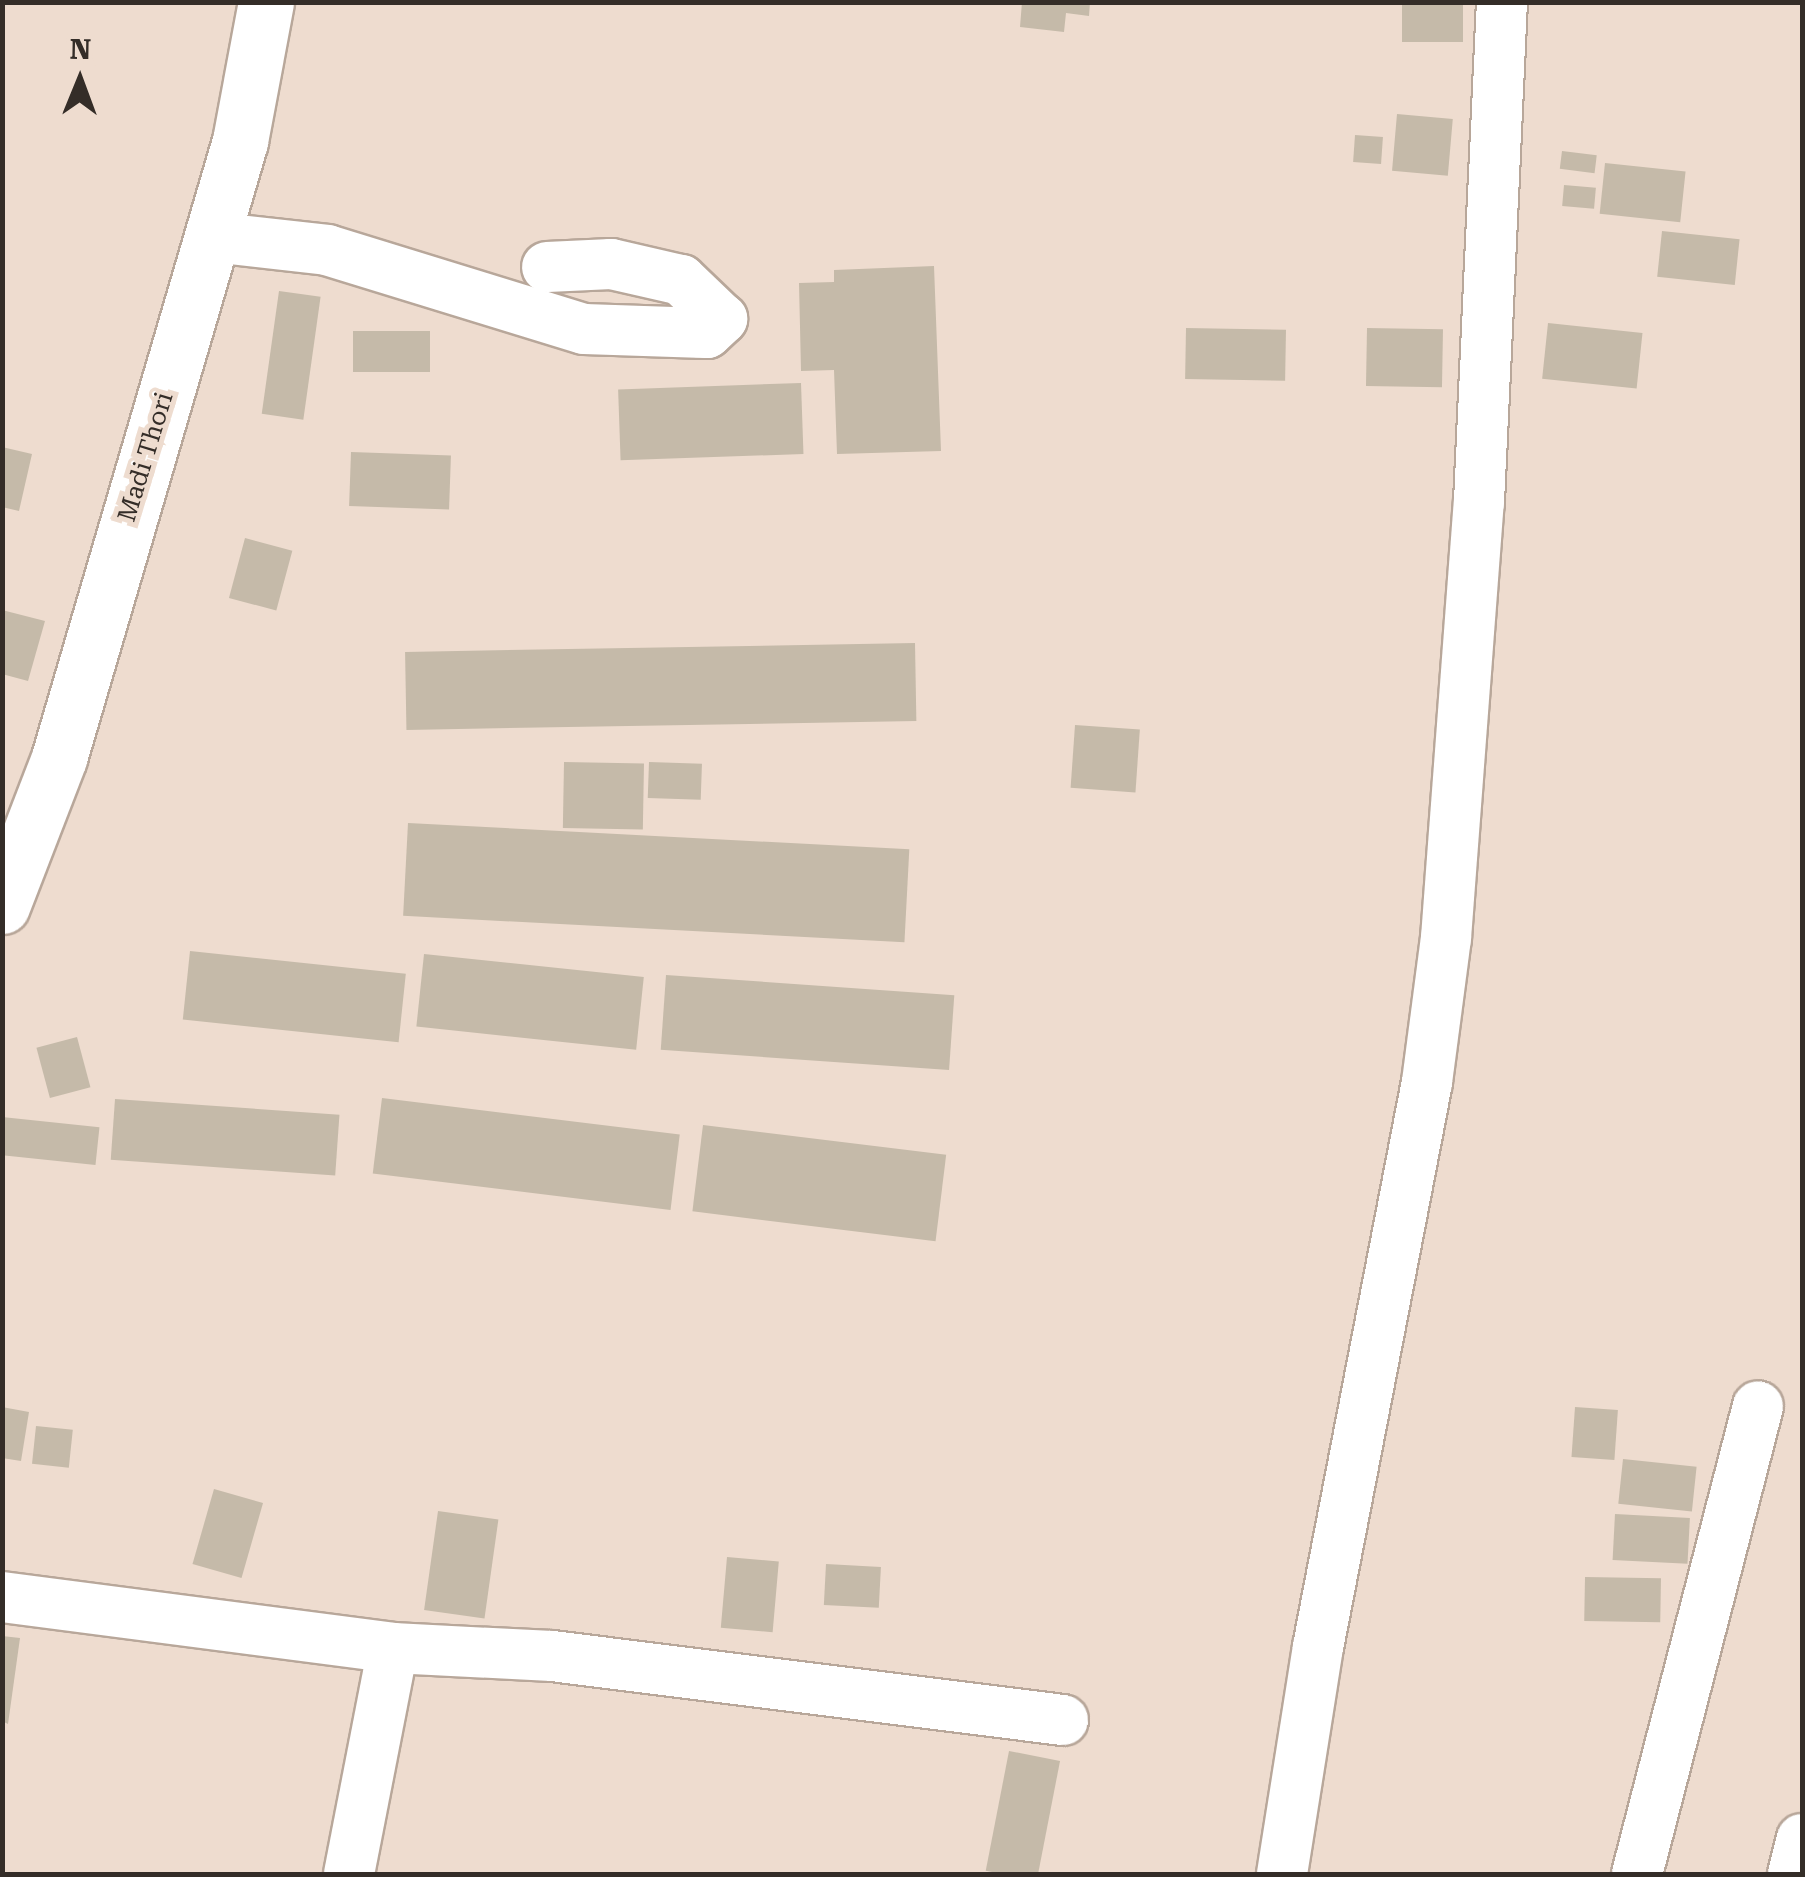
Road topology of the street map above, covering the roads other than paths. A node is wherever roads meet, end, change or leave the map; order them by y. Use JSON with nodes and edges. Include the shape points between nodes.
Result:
{"nodes":[{"id":1,"x":266,"y":2,"type":"edge"},
{"id":2,"x":1502,"y":2,"type":"edge"},
{"id":3,"x":212,"y":236,"type":"junction"},
{"id":4,"x":546,"y":267,"type":"dead end"},
{"id":5,"x":2,"y":906,"type":"edge"},
{"id":6,"x":1758,"y":1406,"type":"dead end"},
{"id":7,"x":2,"y":1597,"type":"edge"},
{"id":8,"x":393,"y":1648,"type":"junction"},
{"id":9,"x":1063,"y":1720,"type":"dead end"},
{"id":10,"x":1802,"y":1839,"type":"edge"},
{"id":11,"x":350,"y":1874,"type":"edge"},
{"id":12,"x":1282,"y":1874,"type":"edge"},
{"id":13,"x":1638,"y":1874,"type":"edge"},
{"id":14,"x":1793,"y":1874,"type":"edge"}],
"edges":[{"from":1,"to":3,"type":"main road","name":"Madi Thori","via":[[240,141]]},
{"from":2,"to":12,"type":"street","via":[[1479,502],[1446,938],[1427,1082],[1318,1647]]},
{"from":3,"to":4,"type":"street","via":[[326,250],[584,329],[707,333],[722,319],[681,280],[611,264]]},
{"from":3,"to":5,"type":"main road","name":"Madi Thori","via":[[59,758]]},
{"from":6,"to":13,"type":"street"},
{"from":7,"to":8,"type":"street"},
{"from":8,"to":9,"type":"street","via":[[552,1656]]},
{"from":8,"to":11,"type":"street"},
{"from":10,"to":14,"type":"street"}]}
